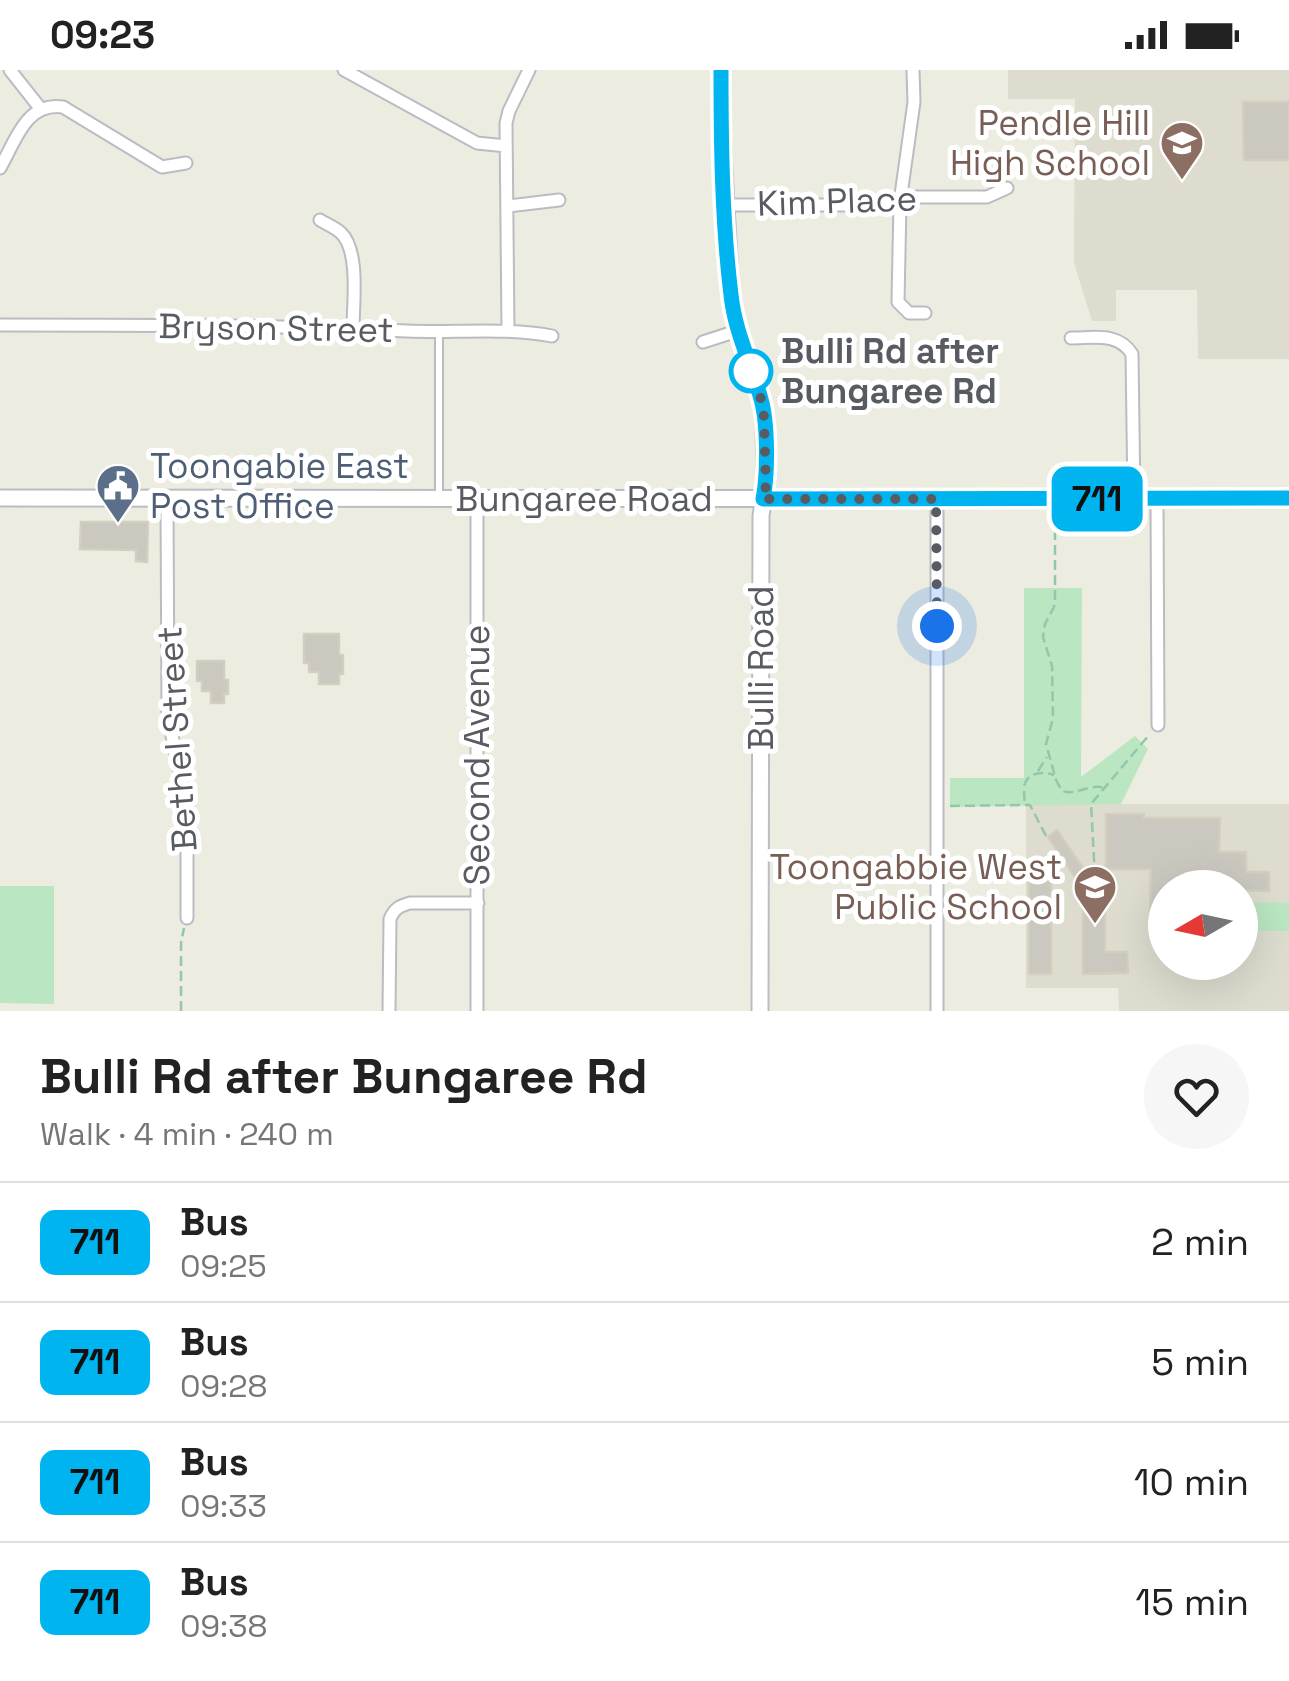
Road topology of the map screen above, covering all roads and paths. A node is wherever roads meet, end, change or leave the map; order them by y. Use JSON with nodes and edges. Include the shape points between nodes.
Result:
{"nodes":[{"id":1,"x":10,"y":70,"type":"edge"},
{"id":2,"x":344,"y":70,"type":"edge"},
{"id":3,"x":529,"y":70,"type":"edge"},
{"id":4,"x":721,"y":70,"type":"edge"},
{"id":5,"x":914,"y":70,"type":"edge"},
{"id":6,"x":40,"y":108,"type":"junction"},
{"id":7,"x":506,"y":146,"type":"junction"},
{"id":8,"x":186,"y":163,"type":"dead end"},
{"id":9,"x":0,"y":168,"type":"edge"},
{"id":10,"x":1007,"y":188,"type":"dead end"},
{"id":11,"x":559,"y":200,"type":"dead end"},
{"id":12,"x":900,"y":202,"type":"junction"},
{"id":13,"x":725,"y":204,"type":"junction"},
{"id":14,"x":508,"y":206,"type":"junction"},
{"id":15,"x":320,"y":220,"type":"dead end"},
{"id":16,"x":925,"y":313,"type":"dead end"},
{"id":17,"x":0,"y":325,"type":"edge"},
{"id":18,"x":353,"y":328,"type":"junction"},
{"id":19,"x":508,"y":331,"type":"junction"},
{"id":20,"x":737,"y":331,"type":"junction"},
{"id":21,"x":439,"y":332,"type":"junction"},
{"id":22,"x":552,"y":336,"type":"dead end"},
{"id":23,"x":1071,"y":338,"type":"dead end"},
{"id":24,"x":703,"y":342,"type":"dead end"},
{"id":25,"x":0,"y":498,"type":"edge"},
{"id":26,"x":439,"y":498,"type":"junction"},
{"id":27,"x":1134,"y":498,"type":"junction"},
{"id":28,"x":1157,"y":498,"type":"junction"},
{"id":29,"x":1289,"y":498,"type":"edge"},
{"id":30,"x":477,"y":499,"type":"junction"},
{"id":31,"x":763,"y":499,"type":"junction"},
{"id":32,"x":936,"y":499,"type":"junction"},
{"id":33,"x":167,"y":500,"type":"junction"},
{"id":34,"x":1055,"y":515,"type":"dead end"},
{"id":35,"x":1158,"y":726,"type":"joint"},
{"id":36,"x":1048,"y":755,"type":"junction"},
{"id":37,"x":1037,"y":772,"type":"junction"},
{"id":38,"x":1055,"y":776,"type":"junction"},
{"id":39,"x":1105,"y":788,"type":"junction"},
{"id":40,"x":1024,"y":805,"type":"junction"},
{"id":41,"x":946,"y":806,"type":"dead end"},
{"id":42,"x":1046,"y":836,"type":"dead end"},
{"id":43,"x":1095,"y":877,"type":"dead end"},
{"id":44,"x":478,"y":903,"type":"junction"},
{"id":45,"x":187,"y":918,"type":"joint"},
{"id":46,"x":182,"y":1011,"type":"edge"},
{"id":47,"x":390,"y":1011,"type":"edge"},
{"id":48,"x":477,"y":1011,"type":"edge"},
{"id":49,"x":760,"y":1011,"type":"edge"},
{"id":50,"x":937,"y":1011,"type":"edge"}],
"edges":[{"from":1,"to":6,"type":"street"},
{"from":2,"to":7,"type":"street","via":[[477,143]]},
{"from":3,"to":7,"type":"street","via":[[509,111]]},
{"from":4,"to":13,"type":"street","name":"Bulli Road"},
{"from":5,"to":12,"type":"street"},
{"from":6,"to":8,"type":"street","via":[[63,107],[162,167]]},
{"from":6,"to":9,"type":"street"},
{"from":7,"to":14,"type":"street"},
{"from":10,"to":12,"type":"street","name":"Kim Place","via":[[987,197]]},
{"from":11,"to":14,"type":"street"},
{"from":12,"to":13,"type":"street","name":"Kim Place"},
{"from":12,"to":16,"type":"street","via":[[898,302],[909,313]]},
{"from":13,"to":20,"type":"street","name":"Bulli Road"},
{"from":14,"to":19,"type":"street"},
{"from":15,"to":18,"type":"street","via":[[342,233],[351,248]]},
{"from":17,"to":18,"type":"street","name":"Bryson Street"},
{"from":18,"to":21,"type":"street","name":"Bryson Street"},
{"from":19,"to":21,"type":"street","name":"Bryson Street"},
{"from":19,"to":22,"type":"street","name":"Bryson Street"},
{"from":20,"to":24,"type":"street"},
{"from":20,"to":31,"type":"street","name":"Bulli Road","via":[[764,417]]},
{"from":21,"to":26,"type":"lane"},
{"from":23,"to":27,"type":"street","via":[[1115,338],[1132,354]]},
{"from":25,"to":33,"type":"street","name":"Bungaree Road"},
{"from":26,"to":30,"type":"street","name":"Bungaree Road"},
{"from":26,"to":33,"type":"street","name":"Bungaree Road"},
{"from":27,"to":28,"type":"street","name":"Bungaree Road"},
{"from":27,"to":32,"type":"street","name":"Bungaree Road"},
{"from":28,"to":29,"type":"street","name":"Bungaree Road"},
{"from":28,"to":35,"type":"street"},
{"from":30,"to":31,"type":"street","name":"Bungaree Road"},
{"from":30,"to":44,"type":"street","name":"Second Avenue"},
{"from":31,"to":32,"type":"street","name":"Bungaree Road"},
{"from":31,"to":49,"type":"street","name":"Bulli Road"},
{"from":32,"to":50,"type":"street"},
{"from":33,"to":45,"type":"street","name":"Bethel Street","via":[[168,716],[187,805]]},
{"from":34,"to":36,"type":"path","via":[[1056,597],[1043,636],[1052,666]]},
{"from":35,"to":39,"type":"path"},
{"from":36,"to":37,"type":"path"},
{"from":36,"to":38,"type":"path"},
{"from":37,"to":38,"type":"path"},
{"from":37,"to":40,"type":"path","via":[[1025,784]]},
{"from":38,"to":39,"type":"path","via":[[1068,793]]},
{"from":39,"to":43,"type":"path","via":[[1091,804]]},
{"from":40,"to":41,"type":"path"},
{"from":40,"to":42,"type":"path"},
{"from":44,"to":47,"type":"street","via":[[410,903],[393,911]]},
{"from":44,"to":48,"type":"street","name":"Second Avenue"},
{"from":45,"to":46,"type":"path"}]}
